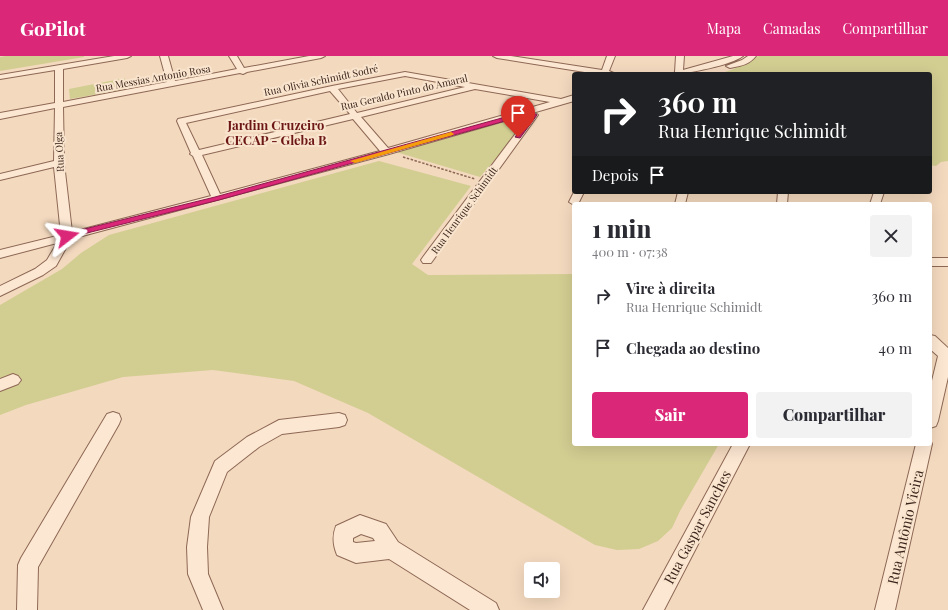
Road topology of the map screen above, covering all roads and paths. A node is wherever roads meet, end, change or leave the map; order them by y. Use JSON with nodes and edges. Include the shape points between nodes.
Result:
{"nodes":[{"id":1,"x":128,"y":56,"type":"edge"},
{"id":2,"x":164,"y":56,"type":"edge"},
{"id":3,"x":233,"y":56,"type":"edge"},
{"id":4,"x":321,"y":56,"type":"edge"},
{"id":5,"x":497,"y":56,"type":"edge"},
{"id":6,"x":611,"y":56,"type":"edge"},
{"id":7,"x":680,"y":56,"type":"edge"},
{"id":8,"x":739,"y":56,"type":"edge"},
{"id":9,"x":752,"y":56,"type":"edge"},
{"id":10,"x":302,"y":58,"type":"edge"},
{"id":11,"x":539,"y":59,"type":"edge"},
{"id":12,"x":59,"y":67,"type":"junction"},
{"id":13,"x":242,"y":72,"type":"junction"},
{"id":14,"x":604,"y":72,"type":"edge"},
{"id":15,"x":609,"y":72,"type":"edge"},
{"id":16,"x":677,"y":72,"type":"edge"},
{"id":17,"x":685,"y":72,"type":"edge"},
{"id":18,"x":709,"y":72,"type":"edge"},
{"id":19,"x":0,"y":77,"type":"edge"},
{"id":20,"x":172,"y":85,"type":"junction"},
{"id":21,"x":477,"y":86,"type":"junction"},
{"id":22,"x":332,"y":88,"type":"junction"},
{"id":23,"x":572,"y":99,"type":"edge"},
{"id":24,"x":561,"y":102,"type":"junction"},
{"id":25,"x":58,"y":105,"type":"junction"},
{"id":26,"x":572,"y":105,"type":"edge"},
{"id":27,"x":572,"y":106,"type":"edge"},
{"id":28,"x":529,"y":113,"type":"junction"},
{"id":29,"x":354,"y":115,"type":"junction"},
{"id":30,"x":0,"y":116,"type":"edge"},
{"id":31,"x":386,"y":152,"type":"junction"},
{"id":32,"x":195,"y":154,"type":"junction"},
{"id":33,"x":59,"y":163,"type":"junction"},
{"id":34,"x":0,"y":177,"type":"edge"},
{"id":35,"x":485,"y":182,"type":"junction"},
{"id":36,"x":217,"y":198,"type":"junction"},
{"id":37,"x":67,"y":236,"type":"junction"},
{"id":38,"x":0,"y":254,"type":"edge"},
{"id":39,"x":427,"y":260,"type":"dead end"},
{"id":40,"x":932,"y":262,"type":"edge"},
{"id":41,"x":948,"y":262,"type":"edge"},
{"id":42,"x":0,"y":292,"type":"edge"},
{"id":43,"x":932,"y":342,"type":"edge"},
{"id":44,"x":947,"y":355,"type":"edge"},
{"id":45,"x":932,"y":413,"type":"edge"},
{"id":46,"x":113,"y":419,"type":"dead end"},
{"id":47,"x":339,"y":420,"type":"dead end"},
{"id":48,"x":741,"y":446,"type":"edge"},
{"id":49,"x":924,"y":446,"type":"edge"},
{"id":50,"x":391,"y":549,"type":"dead end"},
{"id":51,"x":27,"y":610,"type":"edge"},
{"id":52,"x":213,"y":610,"type":"edge"},
{"id":53,"x":489,"y":610,"type":"edge"},
{"id":54,"x":653,"y":610,"type":"edge"},
{"id":55,"x":885,"y":610,"type":"edge"}],
"edges":[{"from":1,"to":12,"type":"street"},
{"from":2,"to":20,"type":"street"},
{"from":3,"to":13,"type":"street"},
{"from":4,"to":10,"type":"street","name":"Rua Messias Antonio Rosa"},
{"from":5,"to":11,"type":"street"},
{"from":6,"to":15,"type":"street"},
{"from":7,"to":16,"type":"street"},
{"from":8,"to":17,"type":"street"},
{"from":9,"to":18,"type":"street","via":[[740,64]]},
{"from":10,"to":13,"type":"street","name":"Rua Messias Antonio Rosa"},
{"from":11,"to":14,"type":"street"},
{"from":12,"to":19,"type":"street"},
{"from":12,"to":25,"type":"street","name":"Rua Olga"},
{"from":13,"to":20,"type":"street","name":"Rua Messias Antonio Rosa"},
{"from":20,"to":25,"type":"street","name":"Rua Messias Antonio Rosa"},
{"from":21,"to":22,"type":"street","name":"Rua Olivia Schimidt Sodré","via":[[405,74]]},
{"from":21,"to":24,"type":"street","name":"Rua Olivia Schimidt Sodré"},
{"from":21,"to":29,"type":"street","name":"Rua Geraldo Pinto do Amaral"},
{"from":22,"to":29,"type":"street"},
{"from":22,"to":32,"type":"street","name":"Rua Olivia Schimidt Sodré","via":[[181,122]]},
{"from":23,"to":24,"type":"street"},
{"from":24,"to":26,"type":"street","name":"Rua Olivia Schimidt Sodré"},
{"from":24,"to":28,"type":"street"},
{"from":25,"to":30,"type":"street","name":"Rua Messias Antonio Rosa"},
{"from":25,"to":33,"type":"street","name":"Rua Olga"},
{"from":27,"to":28,"type":"street"},
{"from":28,"to":31,"type":"street"},
{"from":28,"to":35,"type":"street","name":"Rua Henrique Schimidt"},
{"from":29,"to":31,"type":"street"},
{"from":29,"to":32,"type":"street","name":"Rua Geraldo Pinto do Amaral"},
{"from":31,"to":35,"type":"path"},
{"from":31,"to":36,"type":"street"},
{"from":32,"to":36,"type":"street"},
{"from":33,"to":34,"type":"street"},
{"from":33,"to":37,"type":"street","name":"Rua Olga"},
{"from":35,"to":39,"type":"street","name":"Rua Henrique Schimidt"},
{"from":36,"to":37,"type":"street"},
{"from":37,"to":38,"type":"street"},
{"from":37,"to":42,"type":"street","via":[[52,263]]},
{"from":40,"to":41,"type":"street"},
{"from":43,"to":44,"type":"street"},
{"from":44,"to":45,"type":"street"},
{"from":46,"to":51,"type":"street","via":[[28,565]]},
{"from":47,"to":52,"type":"street","via":[[279,427],[253,442],[221,467],[200,517],[197,547],[198,574]]},
{"from":48,"to":54,"type":"street","name":"Rua Gaspar Sanches"},
{"from":49,"to":55,"type":"street","name":"Rua Antônio Vieira"},
{"from":50,"to":53,"type":"street"}]}
